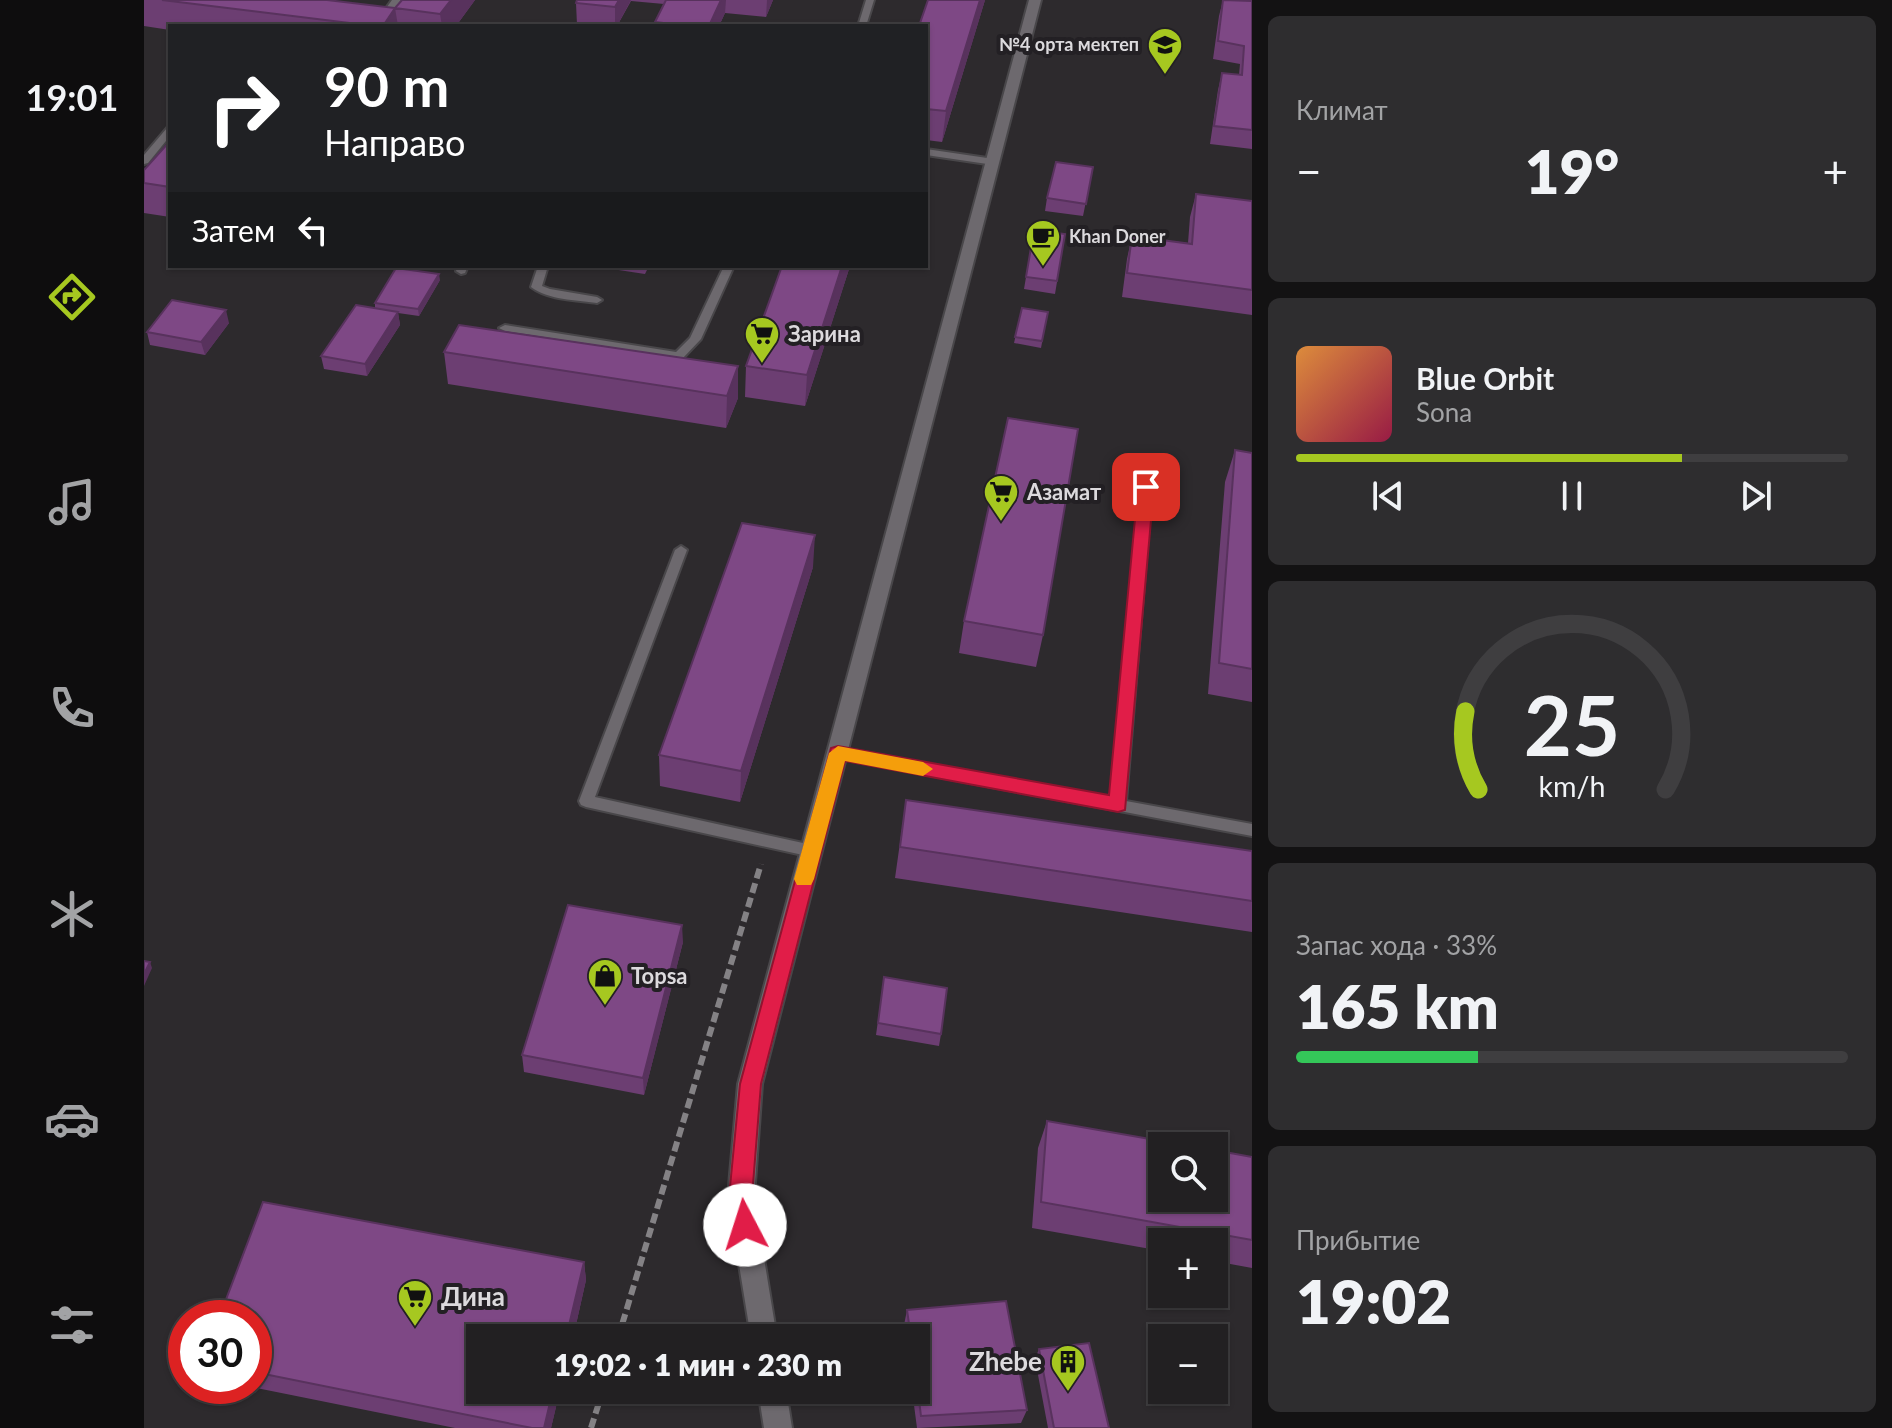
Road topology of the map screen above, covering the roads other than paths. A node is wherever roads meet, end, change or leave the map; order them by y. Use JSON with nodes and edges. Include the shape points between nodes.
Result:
{"nodes":[{"id":1,"x":397,"y":0,"type":"edge"},
{"id":2,"x":870,"y":0,"type":"edge"},
{"id":3,"x":1035,"y":0,"type":"edge"},
{"id":4,"x":366,"y":20,"type":"edge"},
{"id":5,"x":863,"y":24,"type":"edge"},
{"id":6,"x":168,"y":132,"type":"edge"},
{"id":7,"x":928,"y":152,"type":"edge"},
{"id":8,"x":144,"y":161,"type":"edge"},
{"id":9,"x":994,"y":162,"type":"junction"},
{"id":10,"x":542,"y":268,"type":"edge"},
{"id":11,"x":728,"y":268,"type":"edge"},
{"id":12,"x":597,"y":300,"type":"dead end"},
{"id":13,"x":505,"y":328,"type":"edge"},
{"id":14,"x":1146,"y":487,"type":"dead end"},
{"id":15,"x":681,"y":550,"type":"dead end"},
{"id":16,"x":838,"y":753,"type":"junction"},
{"id":17,"x":1118,"y":805,"type":"junction"},
{"id":18,"x":1252,"y":830,"type":"edge"},
{"id":19,"x":812,"y":851,"type":"junction"},
{"id":20,"x":762,"y":1324,"type":"edge"},
{"id":21,"x":774,"y":1404,"type":"edge"},
{"id":22,"x":778,"y":1428,"type":"edge"}],
"edges":[{"from":1,"to":4,"type":"lane","via":[[381,22]]},
{"from":2,"to":5,"type":"lane"},
{"from":3,"to":9,"type":"street"},
{"from":6,"to":8,"type":"lane"},
{"from":7,"to":9,"type":"lane"},
{"from":9,"to":16,"type":"street"},
{"from":10,"to":12,"type":"lane","via":[[536,287]]},
{"from":11,"to":13,"type":"lane","via":[[695,339],[679,356]]},
{"from":14,"to":17,"type":"lane"},
{"from":15,"to":19,"type":"lane","via":[[586,801]]},
{"from":16,"to":17,"type":"lane"},
{"from":16,"to":19,"type":"street"},
{"from":17,"to":18,"type":"lane"},
{"from":19,"to":20,"type":"street","via":[[750,1084],[741,1197]]},
{"from":21,"to":22,"type":"street"}]}
